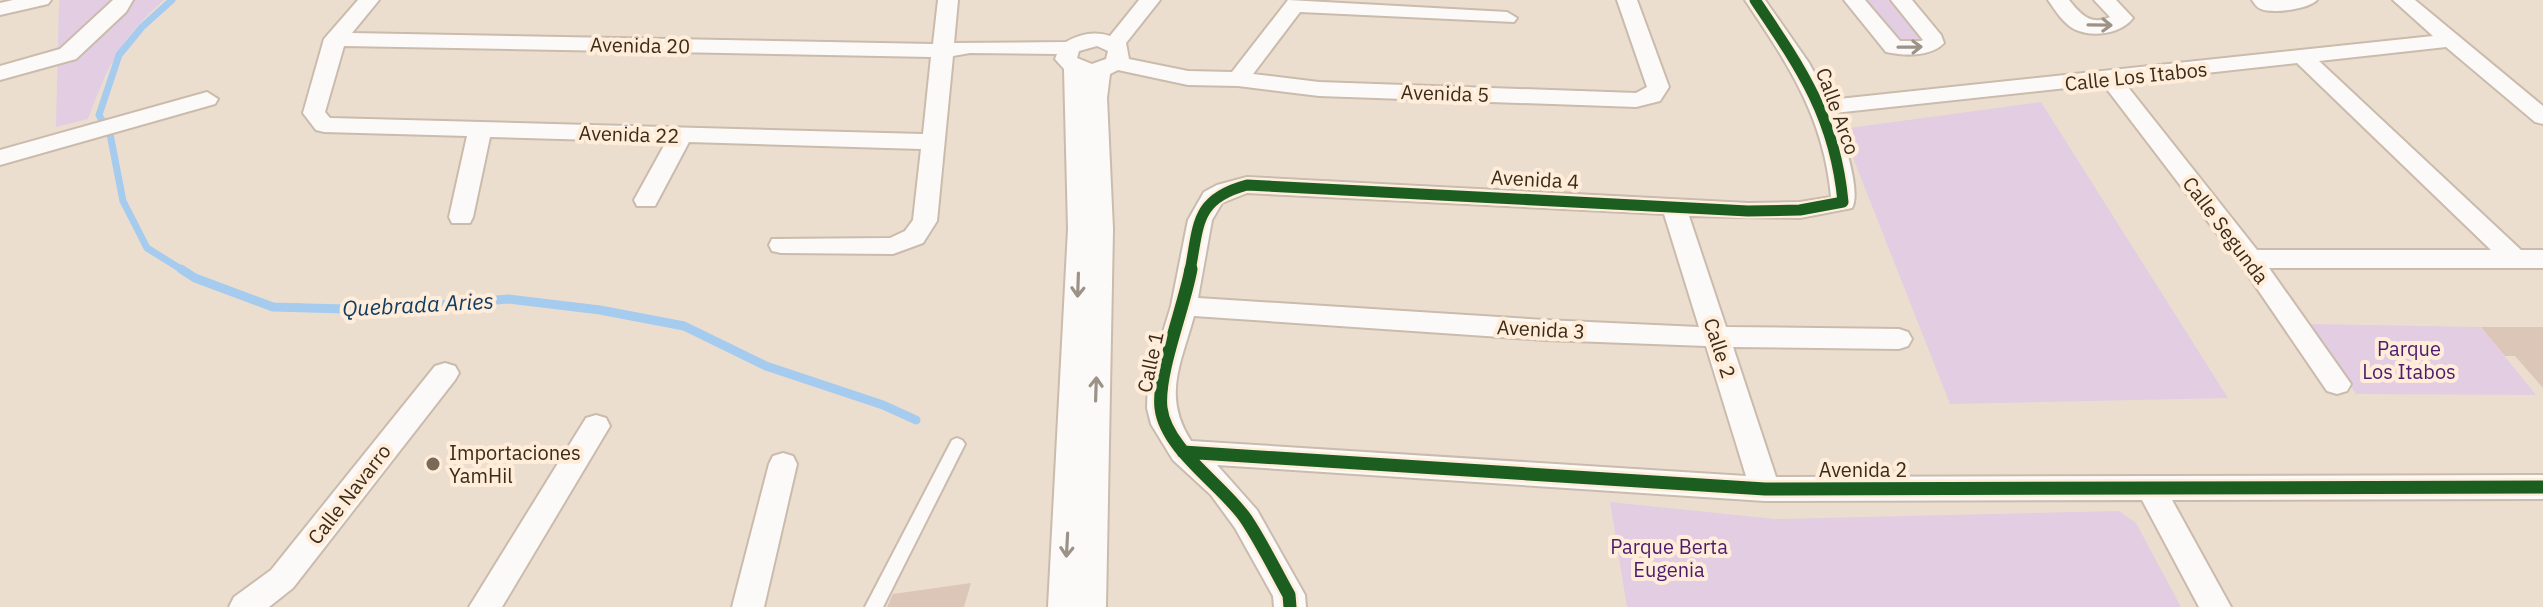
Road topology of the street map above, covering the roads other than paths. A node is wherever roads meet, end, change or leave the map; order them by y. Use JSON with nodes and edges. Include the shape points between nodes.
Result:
{"nodes":[{"id":1,"x":41,"y":0,"type":"edge"},
{"id":2,"x":123,"y":0,"type":"edge"},
{"id":3,"x":369,"y":0,"type":"edge"},
{"id":4,"x":948,"y":0,"type":"edge"},
{"id":5,"x":1131,"y":0,"type":"edge"},
{"id":6,"x":1150,"y":0,"type":"edge"},
{"id":7,"x":1627,"y":0,"type":"edge"},
{"id":8,"x":1755,"y":0,"type":"edge"},
{"id":9,"x":1854,"y":0,"type":"edge"},
{"id":10,"x":1901,"y":0,"type":"edge"},
{"id":11,"x":2058,"y":0,"type":"edge"},
{"id":12,"x":2104,"y":0,"type":"edge"},
{"id":13,"x":2262,"y":0,"type":"edge"},
{"id":14,"x":2307,"y":0,"type":"edge"},
{"id":15,"x":2403,"y":0,"type":"edge"},
{"id":16,"x":1297,"y":3,"type":"edge"},
{"id":17,"x":0,"y":9,"type":"edge"},
{"id":18,"x":1507,"y":18,"type":"dead end"},
{"id":19,"x":335,"y":39,"type":"junction"},
{"id":20,"x":1092,"y":39,"type":"dead end"},
{"id":21,"x":2452,"y":40,"type":"junction"},
{"id":22,"x":945,"y":51,"type":"junction"},
{"id":23,"x":1097,"y":54,"type":"junction"},
{"id":24,"x":2304,"y":58,"type":"junction"},
{"id":25,"x":0,"y":73,"type":"edge"},
{"id":26,"x":1238,"y":79,"type":"junction"},
{"id":27,"x":2110,"y":79,"type":"junction"},
{"id":28,"x":207,"y":99,"type":"dead end"},
{"id":29,"x":1820,"y":108,"type":"junction"},
{"id":30,"x":2543,"y":117,"type":"edge"},
{"id":31,"x":480,"y":130,"type":"junction"},
{"id":32,"x":681,"y":135,"type":"junction"},
{"id":33,"x":934,"y":142,"type":"junction"},
{"id":34,"x":0,"y":158,"type":"edge"},
{"id":35,"x":1225,"y":191,"type":"joint"},
{"id":36,"x":646,"y":200,"type":"dead end"},
{"id":37,"x":1843,"y":202,"type":"joint"},
{"id":38,"x":1674,"y":207,"type":"junction"},
{"id":39,"x":461,"y":217,"type":"dead end"},
{"id":40,"x":781,"y":245,"type":"dead end"},
{"id":41,"x":2250,"y":259,"type":"junction"},
{"id":42,"x":2515,"y":259,"type":"junction"},
{"id":43,"x":2543,"y":259,"type":"edge"},
{"id":44,"x":1184,"y":306,"type":"junction"},
{"id":45,"x":1717,"y":337,"type":"junction"},
{"id":46,"x":1899,"y":339,"type":"dead end"},
{"id":47,"x":445,"y":373,"type":"dead end"},
{"id":48,"x":2337,"y":384,"type":"dead end"},
{"id":49,"x":596,"y":426,"type":"dead end"},
{"id":50,"x":1084,"y":437,"type":"junction"},
{"id":51,"x":957,"y":444,"type":"dead end"},
{"id":52,"x":1183,"y":452,"type":"junction"},
{"id":53,"x":783,"y":464,"type":"dead end"},
{"id":54,"x":2543,"y":487,"type":"edge"},
{"id":55,"x":1765,"y":489,"type":"junction"},
{"id":56,"x":2152,"y":490,"type":"junction"},
{"id":57,"x":245,"y":607,"type":"edge"},
{"id":58,"x":485,"y":607,"type":"edge"},
{"id":59,"x":748,"y":607,"type":"edge"},
{"id":60,"x":874,"y":607,"type":"edge"},
{"id":61,"x":1064,"y":607,"type":"edge"},
{"id":62,"x":1090,"y":607,"type":"edge"},
{"id":63,"x":1290,"y":607,"type":"edge"},
{"id":64,"x":2215,"y":607,"type":"edge"}],
"edges":[{"from":1,"to":17,"type":"street"},
{"from":2,"to":25,"type":"street","via":[[68,54]]},
{"from":3,"to":19,"type":"street"},
{"from":4,"to":22,"type":"street"},
{"from":5,"to":23,"type":"street"},
{"from":6,"to":23,"type":"street"},
{"from":7,"to":26,"type":"street","name":"Avenida 5","via":[[1658,87],[1652,96],[1636,100],[1334,90]]},
{"from":8,"to":29,"type":"street","name":"Calle Arco","via":[[1804,72]]},
{"from":9,"to":10,"type":"street","one_way":true,"via":[[1894,47],[1933,43]]},
{"from":11,"to":12,"type":"street","one_way":true,"via":[[2081,24],[2117,25],[2123,18]]},
{"from":13,"to":14,"type":"street"},
{"from":15,"to":21,"type":"street"},
{"from":16,"to":18,"type":"street"},
{"from":16,"to":26,"type":"street"},
{"from":19,"to":22,"type":"street","name":"Avenida 20"},
{"from":19,"to":31,"type":"street","name":"Avenida 22","via":[[314,113],[324,125]]},
{"from":20,"to":23,"type":"street"},
{"from":21,"to":24,"type":"street","name":"Calle Los Itabos"},
{"from":21,"to":30,"type":"street"},
{"from":22,"to":23,"type":"street","name":"Avenida 20","via":[[971,59]]},
{"from":22,"to":33,"type":"street"},
{"from":23,"to":26,"type":"street","name":"Avenida 5","via":[[1188,78]]},
{"from":23,"to":50,"type":"street"},
{"from":24,"to":27,"type":"street","name":"Calle Los Itabos"},
{"from":24,"to":42,"type":"street"},
{"from":27,"to":29,"type":"street","name":"Calle Los Itabos"},
{"from":27,"to":41,"type":"street","name":"Calle Segunda"},
{"from":28,"to":34,"type":"street"},
{"from":29,"to":37,"type":"street","name":"Calle Arco","via":[[1842,181]]},
{"from":31,"to":32,"type":"street","name":"Avenida 22"},
{"from":31,"to":39,"type":"street"},
{"from":32,"to":33,"type":"street","name":"Avenida 22"},
{"from":32,"to":36,"type":"street"},
{"from":33,"to":40,"type":"street","via":[[925,221],[914,237],[893,246]]},
{"from":35,"to":38,"type":"street","name":"Avenida 4","via":[[1279,186]]},
{"from":35,"to":44,"type":"street","name":"Calle 1","via":[[1213,198],[1200,220]]},
{"from":37,"to":38,"type":"street","name":"Avenida 4","via":[[1788,210]]},
{"from":38,"to":45,"type":"street","name":"Calle 2"},
{"from":41,"to":42,"type":"street"},
{"from":41,"to":48,"type":"street","name":"Calle Segunda"},
{"from":42,"to":43,"type":"street"},
{"from":44,"to":45,"type":"street","name":"Avenida 3"},
{"from":44,"to":52,"type":"street","name":"Calle 1","via":[[1162,381],[1161,408]]},
{"from":45,"to":46,"type":"street","name":"Avenida 3"},
{"from":45,"to":55,"type":"street","name":"Calle 2"},
{"from":47,"to":57,"type":"street","name":"Calle Navarro","via":[[282,579]]},
{"from":49,"to":58,"type":"street"},
{"from":50,"to":61,"type":"street","one_way":true},
{"from":50,"to":62,"type":"street"},
{"from":51,"to":60,"type":"lane"},
{"from":52,"to":55,"type":"street","name":"Avenida 2"},
{"from":52,"to":63,"type":"street","name":"Calle 1","via":[[1246,519],[1289,595]]},
{"from":53,"to":59,"type":"street"},
{"from":54,"to":56,"type":"street","name":"Avenida 2"},
{"from":55,"to":56,"type":"street","name":"Avenida 2"},
{"from":56,"to":64,"type":"street"}]}
